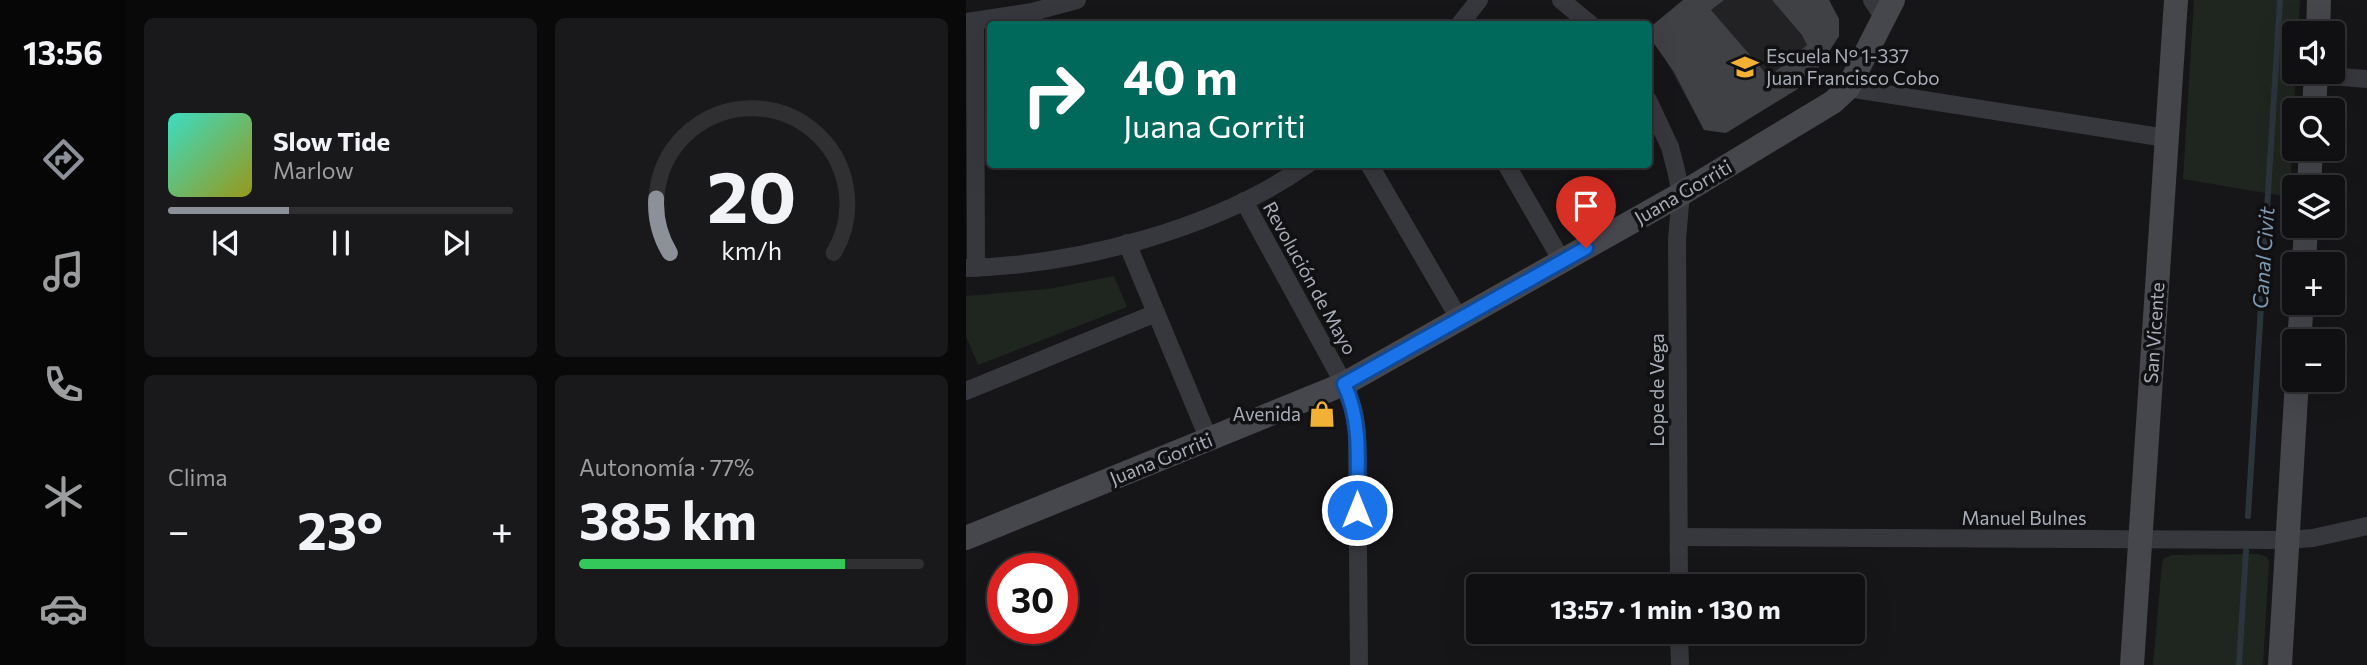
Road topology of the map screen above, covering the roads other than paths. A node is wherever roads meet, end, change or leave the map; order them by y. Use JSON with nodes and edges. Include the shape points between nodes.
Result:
{"nodes":[{"id":1,"x":1077,"y":0,"type":"edge"},
{"id":2,"x":1479,"y":0,"type":"edge"},
{"id":3,"x":1561,"y":0,"type":"edge"},
{"id":4,"x":2176,"y":0,"type":"edge"},
{"id":5,"x":2319,"y":0,"type":"edge"},
{"id":6,"x":1883,"y":6,"type":"edge"},
{"id":7,"x":1462,"y":21,"type":"edge"},
{"id":8,"x":1586,"y":21,"type":"edge"},
{"id":9,"x":2318,"y":21,"type":"edge"},
{"id":10,"x":970,"y":22,"type":"edge"},
{"id":11,"x":2345,"y":76,"type":"edge"},
{"id":12,"x":2367,"y":79,"type":"edge"},
{"id":13,"x":1848,"y":88,"type":"junction"},
{"id":14,"x":1652,"y":109,"type":"edge"},
{"id":15,"x":2166,"y":138,"type":"junction"},
{"id":16,"x":1301,"y":168,"type":"edge"},
{"id":17,"x":1371,"y":168,"type":"edge"},
{"id":18,"x":1508,"y":168,"type":"edge"},
{"id":19,"x":1681,"y":194,"type":"junction"},
{"id":20,"x":1244,"y":201,"type":"junction"},
{"id":21,"x":1127,"y":243,"type":"junction"},
{"id":22,"x":1562,"y":261,"type":"junction"},
{"id":23,"x":971,"y":268,"type":"edge"},
{"id":24,"x":1157,"y":313,"type":"junction"},
{"id":25,"x":1460,"y":320,"type":"junction"},
{"id":26,"x":1344,"y":384,"type":"junction"},
{"id":27,"x":966,"y":391,"type":"edge"},
{"id":28,"x":2296,"y":392,"type":"edge"},
{"id":29,"x":1209,"y":439,"type":"junction"},
{"id":30,"x":2367,"y":526,"type":"edge"},
{"id":31,"x":1679,"y":537,"type":"junction"},
{"id":32,"x":966,"y":538,"type":"edge"},
{"id":33,"x":2140,"y":540,"type":"junction"},
{"id":34,"x":2286,"y":540,"type":"junction"},
{"id":35,"x":1679,"y":574,"type":"edge"},
{"id":36,"x":1679,"y":644,"type":"edge"},
{"id":37,"x":1359,"y":665,"type":"edge"},
{"id":38,"x":1680,"y":665,"type":"edge"},
{"id":39,"x":2132,"y":665,"type":"edge"},
{"id":40,"x":2280,"y":665,"type":"edge"}],
"edges":[{"from":1,"to":10,"type":"street"},
{"from":2,"to":7,"type":"street"},
{"from":3,"to":8,"type":"street"},
{"from":4,"to":15,"type":"main road","name":"San Vicente"},
{"from":5,"to":9,"type":"main road"},
{"from":6,"to":13,"type":"main road","name":"Juana Gorriti"},
{"from":10,"to":23,"type":"street"},
{"from":11,"to":12,"type":"street"},
{"from":13,"to":15,"type":"street"},
{"from":13,"to":19,"type":"main road","name":"Juana Gorriti","via":[[1817,114]]},
{"from":14,"to":19,"type":"street","name":"Lope de Vega","via":[[1670,147]]},
{"from":15,"to":33,"type":"main road","name":"San Vicente"},
{"from":16,"to":20,"type":"street"},
{"from":17,"to":25,"type":"street"},
{"from":18,"to":22,"type":"street"},
{"from":19,"to":22,"type":"main road","name":"Juana Gorriti"},
{"from":19,"to":31,"type":"street","name":"Lope de Vega","via":[[1677,239]]},
{"from":20,"to":21,"type":"street"},
{"from":20,"to":26,"type":"street","name":"Revolución de Mayo"},
{"from":21,"to":23,"type":"street","via":[[1055,260]]},
{"from":21,"to":24,"type":"street"},
{"from":22,"to":25,"type":"main road","name":"Juana Gorriti"},
{"from":24,"to":27,"type":"street"},
{"from":24,"to":29,"type":"street"},
{"from":25,"to":26,"type":"main road","name":"Juana Gorriti"},
{"from":26,"to":29,"type":"main road","name":"Juana Gorriti"},
{"from":26,"to":37,"type":"street","name":"Revolución de Mayo","via":[[1357,432]]},
{"from":28,"to":34,"type":"main road"},
{"from":29,"to":32,"type":"main road","name":"Juana Gorriti"},
{"from":30,"to":34,"type":"street","name":"Manuel Bulnes"},
{"from":31,"to":33,"type":"street","name":"Manuel Bulnes"},
{"from":31,"to":35,"type":"street","name":"Lope de Vega"},
{"from":33,"to":34,"type":"street","name":"Manuel Bulnes"},
{"from":33,"to":39,"type":"main road","name":"San Vicente"},
{"from":34,"to":40,"type":"main road"},
{"from":36,"to":38,"type":"street"}]}
